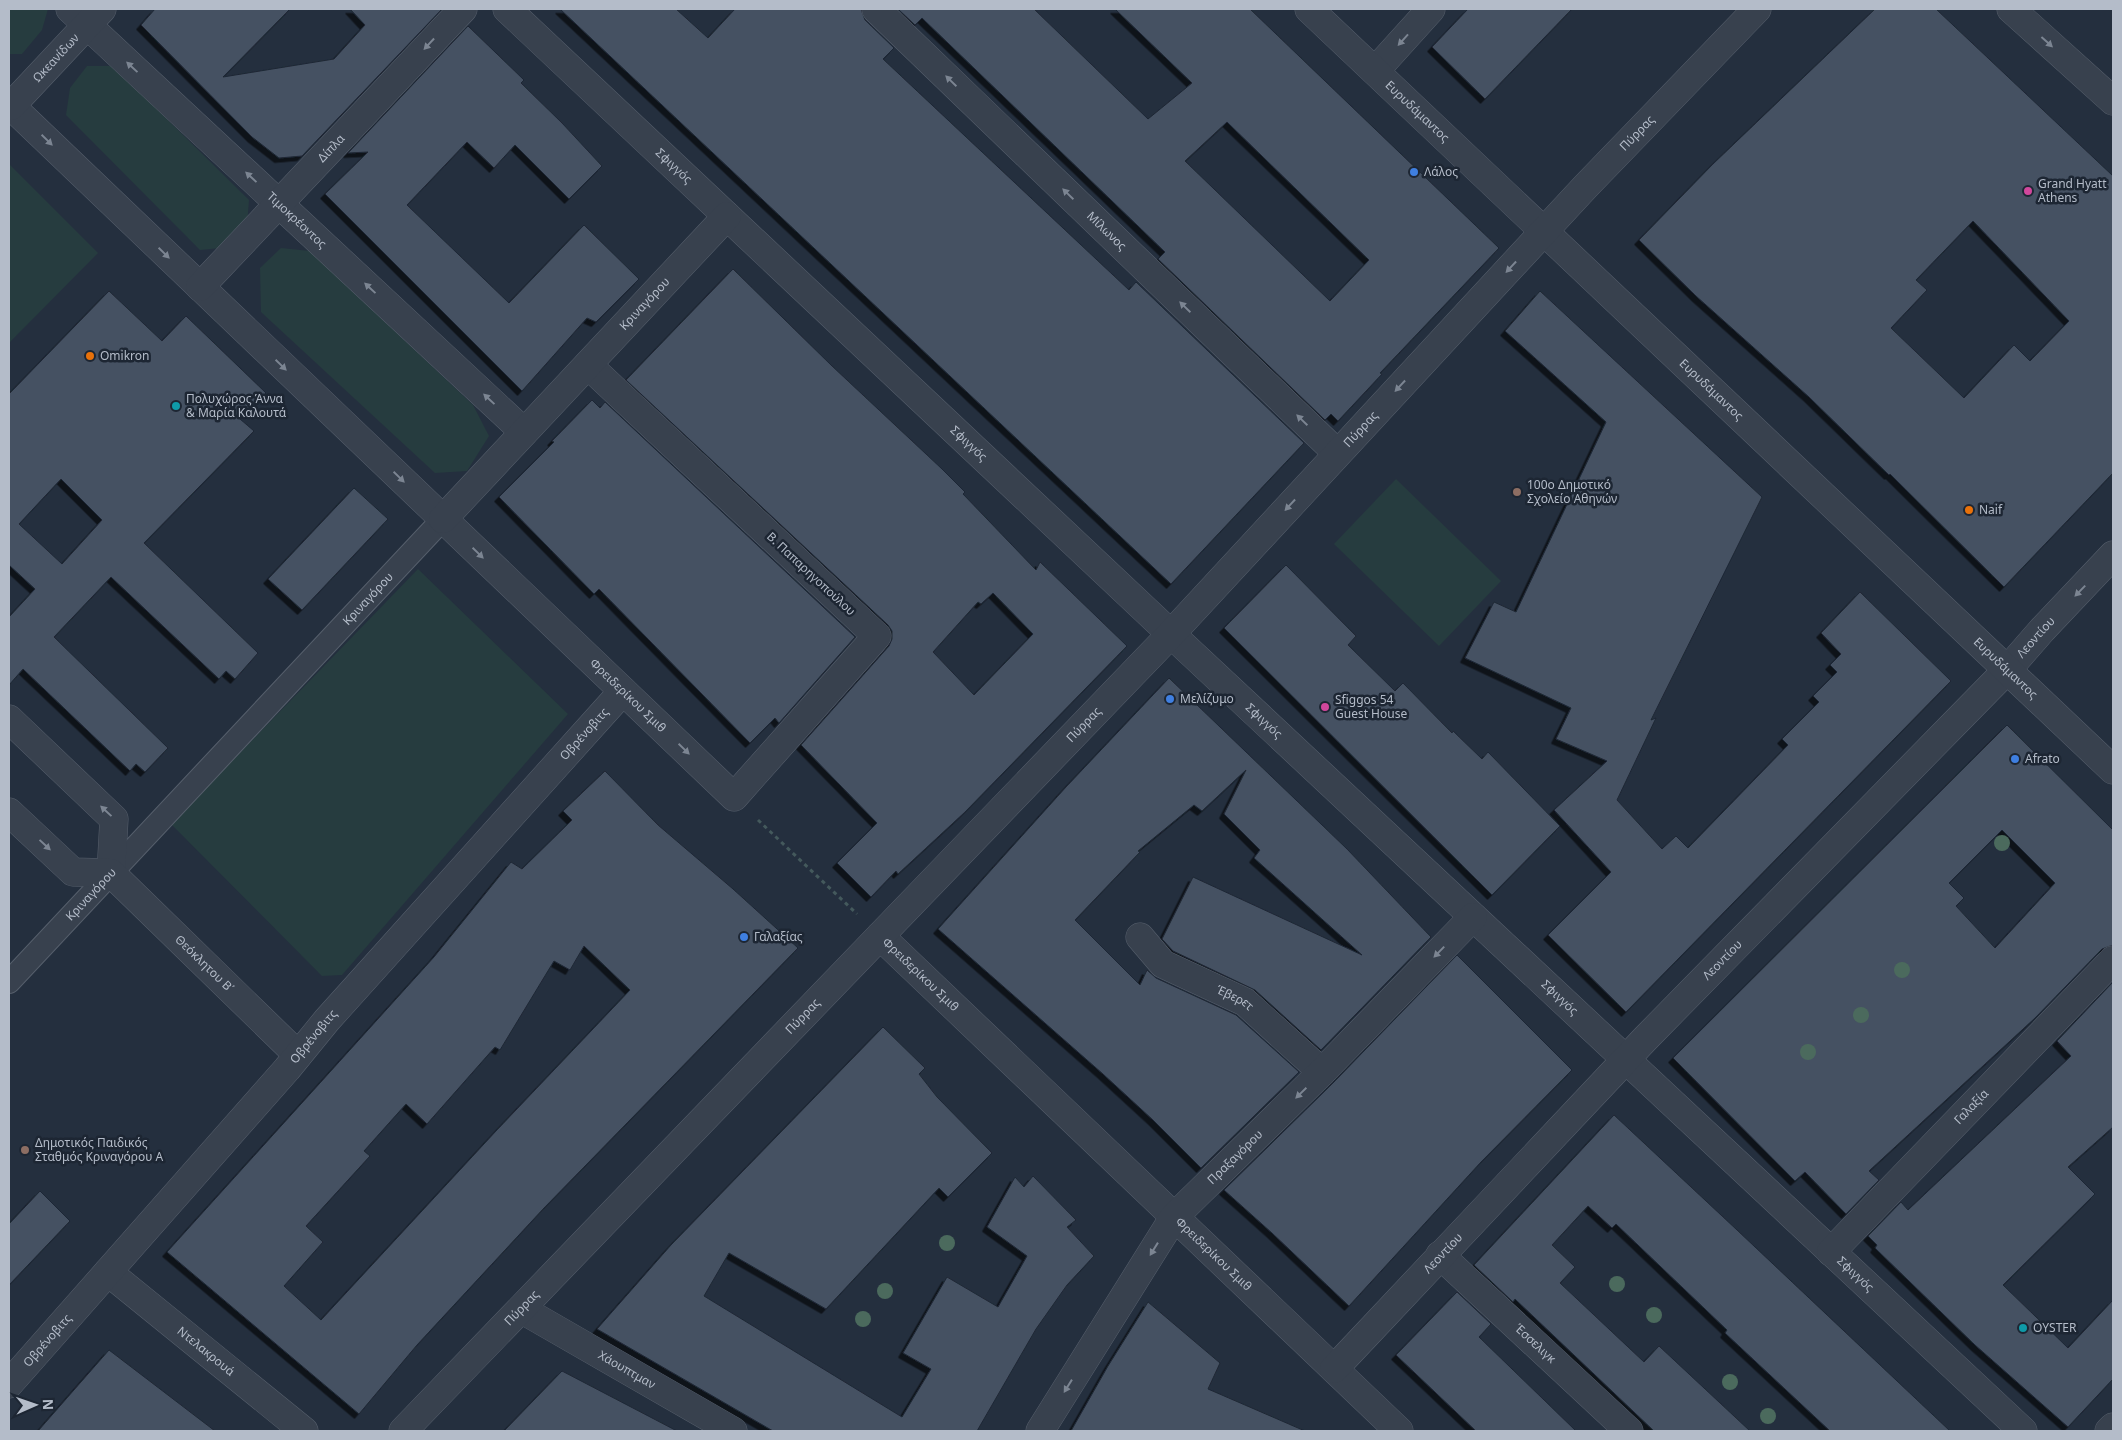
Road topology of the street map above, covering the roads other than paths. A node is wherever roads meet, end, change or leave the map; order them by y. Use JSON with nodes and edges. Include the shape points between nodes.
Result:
{"nodes":[{"id":1,"x":463,"y":9,"type":"edge"},
{"id":2,"x":507,"y":9,"type":"edge"},
{"id":3,"x":876,"y":9,"type":"edge"},
{"id":4,"x":1309,"y":9,"type":"edge"},
{"id":5,"x":1431,"y":9,"type":"edge"},
{"id":6,"x":1757,"y":9,"type":"edge"},
{"id":7,"x":2011,"y":9,"type":"edge"},
{"id":8,"x":86,"y":14,"type":"edge"},
{"id":9,"x":1375,"y":71,"type":"junction"},
{"id":10,"x":2113,"y":101,"type":"edge"},
{"id":11,"x":10,"y":105,"type":"edge"},
{"id":12,"x":280,"y":204,"type":"junction"},
{"id":13,"x":727,"y":216,"type":"junction"},
{"id":14,"x":1544,"y":231,"type":"junction"},
{"id":15,"x":200,"y":287,"type":"junction"},
{"id":16,"x":588,"y":365,"type":"junction"},
{"id":17,"x":524,"y":432,"type":"junction"},
{"id":18,"x":1337,"y":453,"type":"junction"},
{"id":19,"x":443,"y":519,"type":"junction"},
{"id":20,"x":2113,"y":555,"type":"edge"},
{"id":21,"x":1171,"y":634,"type":"junction"},
{"id":22,"x":2008,"y":669,"type":"junction"},
{"id":23,"x":623,"y":691,"type":"junction"},
{"id":24,"x":9,"y":719,"type":"edge"},
{"id":25,"x":2113,"y":770,"type":"edge"},
{"id":26,"x":734,"y":797,"type":"joint"},
{"id":27,"x":9,"y":812,"type":"edge"},
{"id":28,"x":111,"y":873,"type":"junction"},
{"id":29,"x":1473,"y":917,"type":"junction"},
{"id":30,"x":880,"y":936,"type":"junction"},
{"id":31,"x":1140,"y":937,"type":"dead end"},
{"id":32,"x":2113,"y":960,"type":"edge"},
{"id":33,"x":9,"y":982,"type":"edge"},
{"id":34,"x":298,"y":1055,"type":"junction"},
{"id":35,"x":1625,"y":1059,"type":"junction"},
{"id":36,"x":1322,"y":1072,"type":"junction"},
{"id":37,"x":1174,"y":1217,"type":"junction"},
{"id":38,"x":1831,"y":1252,"type":"junction"},
{"id":39,"x":1440,"y":1255,"type":"junction"},
{"id":40,"x":108,"y":1272,"type":"junction"},
{"id":41,"x":521,"y":1309,"type":"junction"},
{"id":42,"x":1334,"y":1369,"type":"junction"},
{"id":43,"x":9,"y":1384,"type":"edge"},
{"id":44,"x":2113,"y":1427,"type":"edge"},
{"id":45,"x":304,"y":1431,"type":"edge"},
{"id":46,"x":403,"y":1431,"type":"edge"},
{"id":47,"x":733,"y":1431,"type":"edge"},
{"id":48,"x":1040,"y":1431,"type":"edge"},
{"id":49,"x":1399,"y":1431,"type":"edge"},
{"id":50,"x":1629,"y":1431,"type":"edge"},
{"id":51,"x":2023,"y":1431,"type":"edge"},
{"id":52,"x":2109,"y":1431,"type":"edge"}],
"edges":[{"from":1,"to":12,"type":"street","name":"Δίπλα","one_way":true},
{"from":2,"to":13,"type":"street","name":"Σφιγγός"},
{"from":18,"to":3,"type":"street","name":"Μίλωνος","one_way":true},
{"from":4,"to":9,"type":"street","name":"Ευρυδάμαντος"},
{"from":5,"to":9,"type":"street","one_way":true},
{"from":6,"to":14,"type":"street","name":"Πύρρας"},
{"from":7,"to":10,"type":"street","one_way":true},
{"from":8,"to":11,"type":"street","name":"Ωκεανίδων"},
{"from":12,"to":8,"type":"street","name":"Τιμοκρέοντος","one_way":true},
{"from":9,"to":14,"type":"street","name":"Ευρυδάμαντος"},
{"from":11,"to":15,"type":"street","one_way":true},
{"from":12,"to":15,"type":"street","name":"Δίπλα"},
{"from":17,"to":12,"type":"street","name":"Τιμοκρέοντος","one_way":true},
{"from":13,"to":16,"type":"street","name":"Κριναγόρου"},
{"from":13,"to":21,"type":"street","name":"Σφιγγός"},
{"from":14,"to":18,"type":"street","name":"Πύρρας","one_way":true},
{"from":14,"to":22,"type":"street","name":"Ευρυδάμαντος"},
{"from":15,"to":19,"type":"street","one_way":true},
{"from":16,"to":17,"type":"street","name":"Κριναγόρου"},
{"from":16,"to":26,"type":"street","name":"Β. Παπαρηγοπούλου","via":[[877,636]]},
{"from":17,"to":19,"type":"street","name":"Κριναγόρου"},
{"from":18,"to":21,"type":"street","name":"Πύρρας","one_way":true},
{"from":19,"to":23,"type":"street","name":"Φρειδερίκου Σμιθ","one_way":true},
{"from":19,"to":28,"type":"street","name":"Κριναγόρου"},
{"from":20,"to":22,"type":"street","name":"Λεοντίου","one_way":true},
{"from":21,"to":29,"type":"street","name":"Σφιγγός"},
{"from":21,"to":30,"type":"street","name":"Πύρρας"},
{"from":22,"to":25,"type":"street","name":"Ευρυδάμαντος"},
{"from":22,"to":35,"type":"street","name":"Λεοντίου"},
{"from":23,"to":26,"type":"street","name":"Φρειδερίκου Σμιθ","one_way":true},
{"from":23,"to":34,"type":"street","name":"Οβρένοβιτς"},
{"from":28,"to":24,"type":"street","one_way":true,"via":[[114,819]]},
{"from":27,"to":28,"type":"street","one_way":true,"via":[[73,872]]},
{"from":28,"to":33,"type":"street","name":"Κριναγόρου"},
{"from":28,"to":34,"type":"street","name":"Θεόκλητου Β΄"},
{"from":29,"to":35,"type":"street","name":"Σφιγγός"},
{"from":29,"to":36,"type":"street","name":"Πραξαγόρου","one_way":true},
{"from":30,"to":37,"type":"street","name":"Φρειδερίκου Σμιθ"},
{"from":30,"to":41,"type":"street","name":"Πύρρας"},
{"from":31,"to":36,"type":"street","name":"Έβερετ","via":[[1163,964],[1245,1002]]},
{"from":32,"to":38,"type":"street","name":"Γαλαξία"},
{"from":34,"to":40,"type":"street","name":"Οβρένοβιτς"},
{"from":35,"to":38,"type":"street","name":"Σφιγγός"},
{"from":35,"to":39,"type":"street","name":"Λεοντίου"},
{"from":36,"to":37,"type":"street","name":"Πραξαγόρου","one_way":true},
{"from":37,"to":42,"type":"street","name":"Φρειδερίκου Σμιθ"},
{"from":37,"to":48,"type":"street","name":"Πραξαγόρου","one_way":true},
{"from":38,"to":51,"type":"street","name":"Σφιγγός"},
{"from":39,"to":42,"type":"street","name":"Λεοντίου"},
{"from":39,"to":50,"type":"street","name":"Έσσελιγκ"},
{"from":40,"to":43,"type":"street","name":"Οβρένοβιτς"},
{"from":40,"to":45,"type":"street","name":"Ντελακρουά"},
{"from":41,"to":46,"type":"street","name":"Πύρρας"},
{"from":41,"to":47,"type":"street","name":"Χάουπτμαν"},
{"from":42,"to":49,"type":"street","name":"Φρειδερίκου Σμιθ"},
{"from":44,"to":52,"type":"street"}]}
